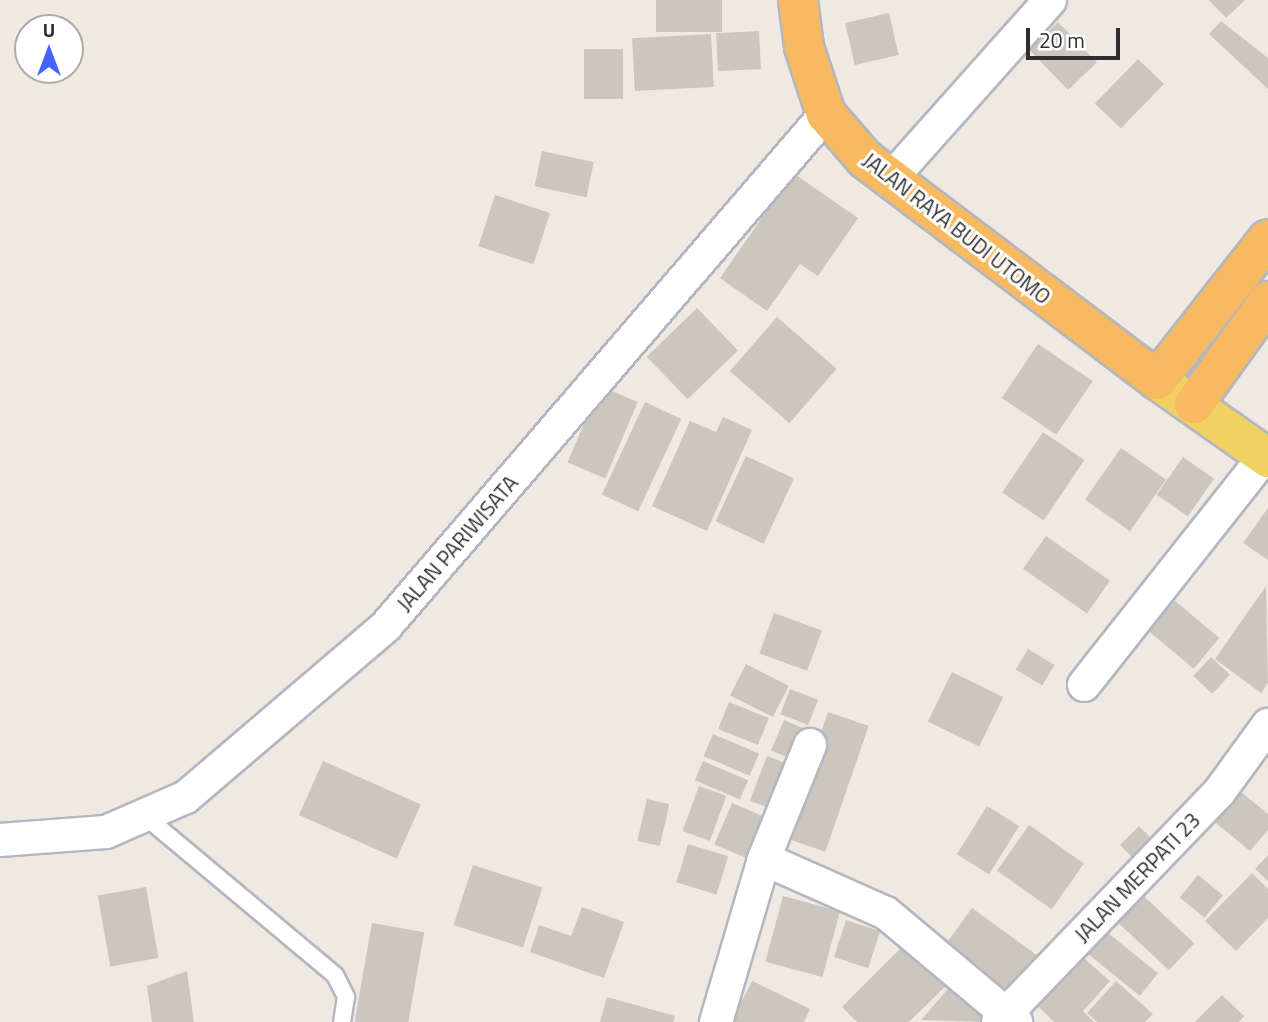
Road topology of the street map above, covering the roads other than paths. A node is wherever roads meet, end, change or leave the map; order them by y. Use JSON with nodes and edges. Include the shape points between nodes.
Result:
{"nodes":[{"id":1,"x":798,"y":0,"type":"edge"},
{"id":2,"x":1050,"y":0,"type":"edge"},
{"id":3,"x":826,"y":114,"type":"junction"},
{"id":4,"x":889,"y":181,"type":"junction"},
{"id":5,"x":1268,"y":239,"type":"edge"},
{"id":6,"x":1268,"y":301,"type":"edge"},
{"id":7,"x":1157,"y":380,"type":"junction"},
{"id":8,"x":1194,"y":404,"type":"junction"},
{"id":9,"x":1267,"y":457,"type":"edge"},
{"id":10,"x":1084,"y":684,"type":"dead end"},
{"id":11,"x":1268,"y":725,"type":"edge"},
{"id":12,"x":810,"y":745,"type":"dead end"},
{"id":13,"x":146,"y":817,"type":"junction"},
{"id":14,"x":0,"y":840,"type":"edge"},
{"id":15,"x":764,"y":859,"type":"junction"},
{"id":16,"x":1006,"y":1019,"type":"edge"},
{"id":17,"x":342,"y":1022,"type":"edge"},
{"id":18,"x":716,"y":1022,"type":"edge"}],
"edges":[{"from":1,"to":3,"type":"highway","name":"JALAN RAYA BUDI UTOMO","via":[[804,47]]},
{"from":2,"to":4,"type":"street"},
{"from":3,"to":4,"type":"highway","name":"JALAN RAYA BUDI UTOMO"},
{"from":3,"to":13,"type":"street","name":"JALAN PARIWISATA","via":[[386,626],[186,797]]},
{"from":4,"to":7,"type":"highway","name":"JALAN RAYA BUDI UTOMO"},
{"from":5,"to":7,"type":"highway"},
{"from":6,"to":8,"type":"highway"},
{"from":7,"to":8,"type":"main road"},
{"from":8,"to":9,"type":"main road"},
{"from":9,"to":10,"type":"street"},
{"from":11,"to":16,"type":"street","name":"JALAN MERPATI 23","via":[[1220,791]]},
{"from":12,"to":15,"type":"street"},
{"from":13,"to":14,"type":"street","name":"JALAN PARIWISATA","via":[[106,832]]},
{"from":13,"to":17,"type":"lane","via":[[335,975],[346,997]]},
{"from":15,"to":16,"type":"street","via":[[886,913]]},
{"from":15,"to":18,"type":"street"}]}
